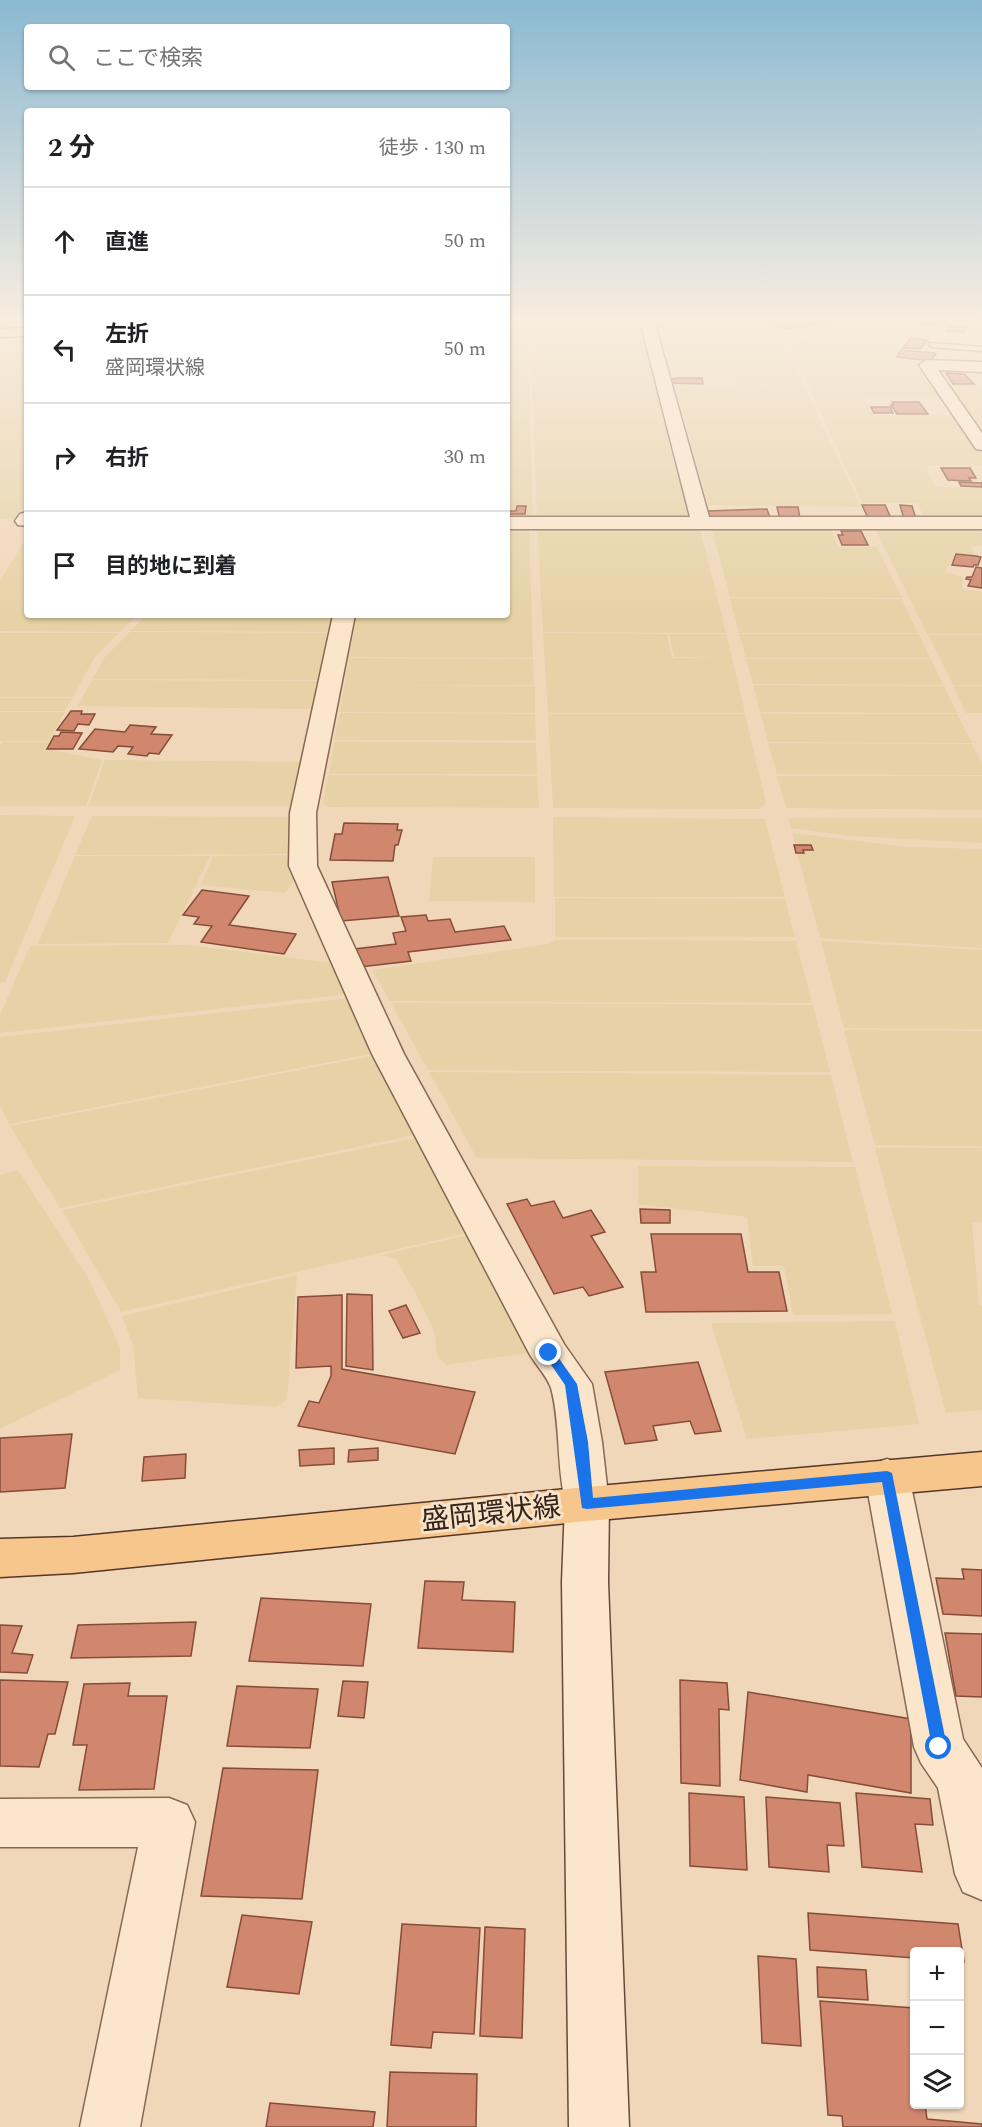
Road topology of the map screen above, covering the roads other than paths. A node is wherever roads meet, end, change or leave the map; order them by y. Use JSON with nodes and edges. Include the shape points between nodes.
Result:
{"nodes":[{"id":1,"x":673,"y":416,"type":"edge"},
{"id":2,"x":962,"y":416,"type":"edge"},
{"id":3,"x":982,"y":446,"type":"edge"},
{"id":4,"x":510,"y":523,"type":"edge"},
{"id":5,"x":701,"y":523,"type":"junction"},
{"id":6,"x":982,"y":523,"type":"edge"},
{"id":7,"x":343,"y":618,"type":"edge"},
{"id":8,"x":982,"y":1469,"type":"edge"},
{"id":9,"x":887,"y":1476,"type":"junction"},
{"id":10,"x":587,"y":1504,"type":"junction"},
{"id":11,"x":0,"y":1558,"type":"edge"},
{"id":12,"x":972,"y":1778,"type":"edge"},
{"id":13,"x":0,"y":1823,"type":"edge"},
{"id":14,"x":982,"y":1874,"type":"edge"},
{"id":15,"x":110,"y":2127,"type":"edge"},
{"id":16,"x":599,"y":2127,"type":"edge"}],
"edges":[{"from":1,"to":5,"type":"street"},
{"from":2,"to":3,"type":"street"},
{"from":4,"to":5,"type":"street"},
{"from":5,"to":6,"type":"street"},
{"from":7,"to":10,"type":"street","via":[[303,813],[303,866],[388,1054],[549,1353],[571,1384]]},
{"from":8,"to":9,"type":"main road","name":"盛岡環状線"},
{"from":9,"to":10,"type":"main road","name":"盛岡環状線"},
{"from":9,"to":12,"type":"street","via":[[939,1747]]},
{"from":10,"to":11,"type":"main road","name":"盛岡環状線","via":[[73,1555]]},
{"from":10,"to":16,"type":"street","via":[[585,1582]]},
{"from":12,"to":14,"type":"street"},
{"from":13,"to":15,"type":"street","via":[[169,1822]]}]}
